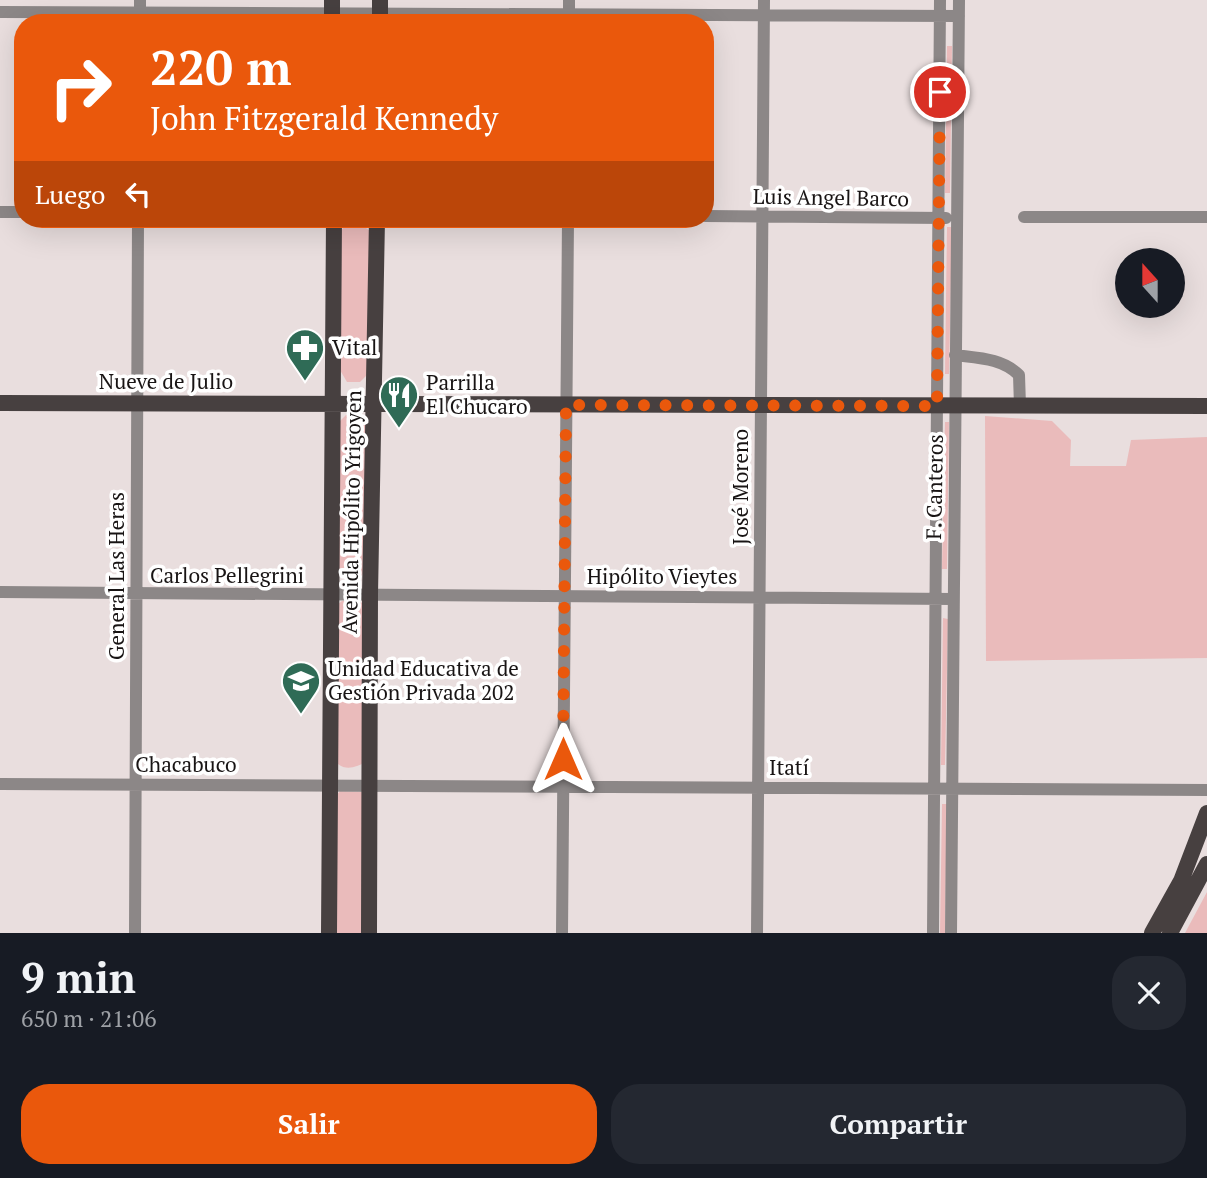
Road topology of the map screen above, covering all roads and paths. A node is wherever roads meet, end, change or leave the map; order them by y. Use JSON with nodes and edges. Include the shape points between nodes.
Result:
{"nodes":[{"id":1,"x":764,"y":0,"type":"edge"},
{"id":2,"x":940,"y":0,"type":"edge"},
{"id":3,"x":959,"y":0,"type":"edge"},
{"id":4,"x":0,"y":12,"type":"edge"},
{"id":5,"x":140,"y":12,"type":"edge"},
{"id":6,"x":332,"y":12,"type":"edge"},
{"id":7,"x":380,"y":12,"type":"edge"},
{"id":8,"x":443,"y":14,"type":"edge"},
{"id":9,"x":764,"y":15,"type":"junction"},
{"id":10,"x":714,"y":16,"type":"edge"},
{"id":11,"x":940,"y":16,"type":"junction"},
{"id":12,"x":959,"y":16,"type":"junction"},
{"id":13,"x":714,"y":216,"type":"edge"},
{"id":14,"x":762,"y":216,"type":"junction"},
{"id":15,"x":1024,"y":217,"type":"dead end"},
{"id":16,"x":1207,"y":217,"type":"edge"},
{"id":17,"x":939,"y":218,"type":"junction"},
{"id":18,"x":955,"y":218,"type":"junction"},
{"id":19,"x":138,"y":228,"type":"edge"},
{"id":20,"x":334,"y":228,"type":"edge"},
{"id":21,"x":377,"y":228,"type":"edge"},
{"id":22,"x":568,"y":228,"type":"edge"},
{"id":23,"x":956,"y":355,"type":"junction"},
{"id":24,"x":136,"y":402,"type":"junction"},
{"id":25,"x":376,"y":402,"type":"junction"},
{"id":26,"x":0,"y":403,"type":"edge"},
{"id":27,"x":333,"y":403,"type":"junction"},
{"id":28,"x":566,"y":405,"type":"junction"},
{"id":29,"x":761,"y":406,"type":"junction"},
{"id":30,"x":937,"y":406,"type":"junction"},
{"id":31,"x":955,"y":406,"type":"junction"},
{"id":32,"x":1020,"y":406,"type":"junction"},
{"id":33,"x":1207,"y":406,"type":"edge"},
{"id":34,"x":0,"y":592,"type":"edge"},
{"id":35,"x":370,"y":594,"type":"junction"},
{"id":36,"x":136,"y":595,"type":"junction"},
{"id":37,"x":330,"y":595,"type":"junction"},
{"id":38,"x":565,"y":596,"type":"junction"},
{"id":39,"x":759,"y":597,"type":"junction"},
{"id":40,"x":936,"y":599,"type":"junction"},
{"id":41,"x":953,"y":599,"type":"junction"},
{"id":42,"x":0,"y":784,"type":"edge"},
{"id":43,"x":135,"y":784,"type":"junction"},
{"id":44,"x":329,"y":785,"type":"junction"},
{"id":45,"x":371,"y":786,"type":"junction"},
{"id":46,"x":563,"y":786,"type":"junction"},
{"id":47,"x":758,"y":787,"type":"junction"},
{"id":48,"x":934,"y":788,"type":"junction"},
{"id":49,"x":952,"y":788,"type":"junction"},
{"id":50,"x":1207,"y":790,"type":"edge"},
{"id":51,"x":1207,"y":813,"type":"edge"},
{"id":52,"x":1207,"y":864,"type":"edge"},
{"id":53,"x":135,"y":933,"type":"edge"},
{"id":54,"x":329,"y":933,"type":"edge"},
{"id":55,"x":369,"y":933,"type":"edge"},
{"id":56,"x":562,"y":933,"type":"edge"},
{"id":57,"x":757,"y":933,"type":"edge"},
{"id":58,"x":933,"y":933,"type":"edge"},
{"id":59,"x":951,"y":933,"type":"edge"},
{"id":60,"x":1152,"y":933,"type":"edge"},
{"id":61,"x":1170,"y":933,"type":"edge"}],
"edges":[{"from":1,"to":9,"type":"street","name":"José Moreno"},
{"from":2,"to":11,"type":"street","name":"F. Canteros"},
{"from":3,"to":12,"type":"street","name":"F. Canteros"},
{"from":4,"to":5,"type":"street"},
{"from":5,"to":6,"type":"street"},
{"from":6,"to":7,"type":"street"},
{"from":7,"to":8,"type":"street"},
{"from":9,"to":10,"type":"street"},
{"from":9,"to":11,"type":"street"},
{"from":9,"to":14,"type":"street","name":"José Moreno"},
{"from":11,"to":12,"type":"street"},
{"from":11,"to":17,"type":"street","name":"F. Canteros"},
{"from":12,"to":18,"type":"street","name":"F. Canteros"},
{"from":13,"to":14,"type":"street","name":"Luis Angel Barco"},
{"from":14,"to":17,"type":"street","name":"Luis Angel Barco"},
{"from":14,"to":29,"type":"street","name":"José Moreno"},
{"from":15,"to":16,"type":"street"},
{"from":17,"to":18,"type":"street","name":"Luis Angel Barco"},
{"from":17,"to":30,"type":"street","name":"F. Canteros"},
{"from":18,"to":23,"type":"street","name":"F. Canteros"},
{"from":19,"to":24,"type":"street","name":"General Las Heras"},
{"from":20,"to":27,"type":"main road","name":"Avenida Hipólito Yrigoyen"},
{"from":21,"to":25,"type":"main road","name":"Avenida Hipólito Yrigoyen"},
{"from":22,"to":28,"type":"street"},
{"from":23,"to":31,"type":"street","name":"F. Canteros"},
{"from":23,"to":32,"type":"street","via":[[1004,363],[1013,369],[1018,374]]},
{"from":24,"to":26,"type":"main road","name":"Nueve de Julio"},
{"from":24,"to":27,"type":"main road","name":"Nueve de Julio"},
{"from":24,"to":36,"type":"street","name":"General Las Heras"},
{"from":25,"to":27,"type":"main road","name":"Nueve de Julio"},
{"from":25,"to":28,"type":"main road","name":"Nueve de Julio"},
{"from":25,"to":35,"type":"main road","name":"Avenida Hipólito Yrigoyen"},
{"from":27,"to":37,"type":"main road","name":"Avenida Hipólito Yrigoyen"},
{"from":28,"to":29,"type":"main road","name":"Nueve de Julio"},
{"from":28,"to":38,"type":"street"},
{"from":29,"to":30,"type":"main road","name":"Nueve de Julio"},
{"from":29,"to":39,"type":"street","name":"José Moreno"},
{"from":30,"to":31,"type":"main road","name":"Nueve de Julio"},
{"from":30,"to":40,"type":"street","name":"F. Canteros"},
{"from":31,"to":32,"type":"main road","name":"Nueve de Julio"},
{"from":31,"to":41,"type":"street","name":"F. Canteros"},
{"from":32,"to":33,"type":"main road","name":"Nueve de Julio"},
{"from":34,"to":36,"type":"street","name":"Carlos Pellegrini"},
{"from":35,"to":37,"type":"street","name":"Carlos Pellegrini"},
{"from":35,"to":38,"type":"street","name":"Hipólito Vieytes"},
{"from":35,"to":45,"type":"main road","name":"Avenida Hipólito Yrigoyen"},
{"from":36,"to":37,"type":"street","name":"Carlos Pellegrini"},
{"from":36,"to":43,"type":"street","name":"General Las Heras"},
{"from":37,"to":44,"type":"main road","name":"Avenida Hipólito Yrigoyen"},
{"from":38,"to":39,"type":"street","name":"Hipólito Vieytes"},
{"from":38,"to":46,"type":"street"},
{"from":39,"to":40,"type":"street","name":"Hipólito Vieytes"},
{"from":39,"to":47,"type":"street","name":"José Moreno"},
{"from":40,"to":41,"type":"street","name":"Hipólito Vieytes"},
{"from":40,"to":48,"type":"street","name":"F. Canteros"},
{"from":41,"to":49,"type":"street","name":"F. Canteros"},
{"from":42,"to":43,"type":"street","name":"Chacabuco"},
{"from":43,"to":44,"type":"street","name":"Chacabuco"},
{"from":43,"to":53,"type":"street","name":"General Las Heras"},
{"from":44,"to":45,"type":"street","name":"Chacabuco"},
{"from":44,"to":54,"type":"main road","name":"Avenida Hipólito Yrigoyen"},
{"from":45,"to":46,"type":"street","name":"Itatí"},
{"from":45,"to":55,"type":"main road","name":"Avenida Hipólito Yrigoyen"},
{"from":46,"to":47,"type":"street","name":"Itatí"},
{"from":46,"to":56,"type":"street"},
{"from":47,"to":48,"type":"street","name":"Itatí"},
{"from":47,"to":57,"type":"street","name":"José Moreno"},
{"from":48,"to":49,"type":"street","name":"Itatí"},
{"from":48,"to":58,"type":"street","name":"F. Canteros"},
{"from":49,"to":50,"type":"street","name":"Itatí"},
{"from":49,"to":59,"type":"street","name":"F. Canteros"},
{"from":51,"to":60,"type":"main road","via":[[1181,881]]},
{"from":52,"to":61,"type":"main road"}]}
